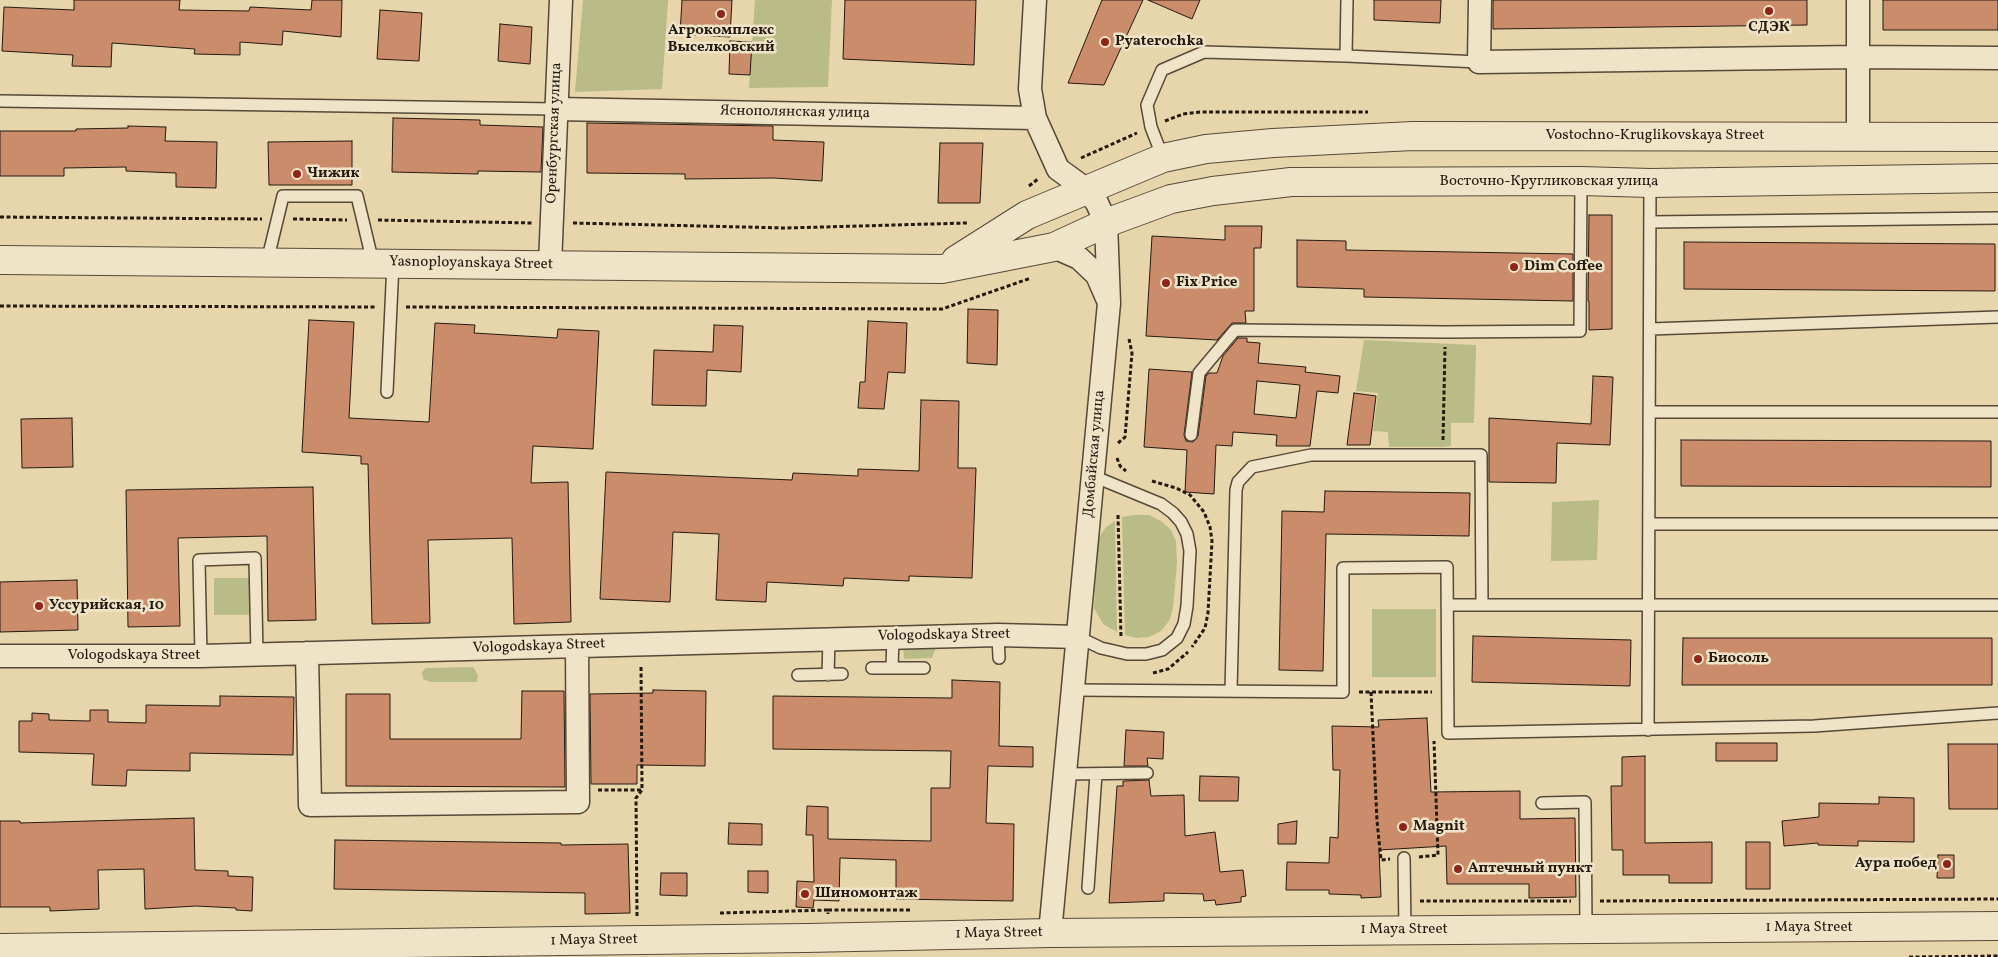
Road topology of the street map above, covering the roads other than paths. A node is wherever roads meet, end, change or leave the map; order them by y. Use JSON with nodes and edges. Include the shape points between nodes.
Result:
{"nodes":[{"id":1,"x":561,"y":0,"type":"edge"},
{"id":2,"x":1035,"y":0,"type":"edge"},
{"id":3,"x":1347,"y":0,"type":"edge"},
{"id":4,"x":1480,"y":0,"type":"edge"},
{"id":5,"x":1858,"y":0,"type":"edge"},
{"id":6,"x":1346,"y":56,"type":"junction"},
{"id":7,"x":1858,"y":57,"type":"junction"},
{"id":8,"x":1998,"y":58,"type":"edge"},
{"id":9,"x":1479,"y":62,"type":"junction"},
{"id":10,"x":0,"y":101,"type":"edge"},
{"id":11,"x":556,"y":109,"type":"junction"},
{"id":12,"x":1035,"y":118,"type":"junction"},
{"id":13,"x":1858,"y":136,"type":"junction"},
{"id":14,"x":1998,"y":136,"type":"edge"},
{"id":15,"x":1312,"y":142,"type":"junction"},
{"id":16,"x":1163,"y":158,"type":"junction"},
{"id":17,"x":1998,"y":178,"type":"edge"},
{"id":18,"x":1312,"y":180,"type":"junction"},
{"id":19,"x":1581,"y":182,"type":"junction"},
{"id":20,"x":1650,"y":183,"type":"junction"},
{"id":21,"x":1087,"y":190,"type":"junction"},
{"id":22,"x":1998,"y":218,"type":"edge"},
{"id":23,"x":1650,"y":222,"type":"junction"},
{"id":24,"x":1106,"y":223,"type":"junction"},
{"id":25,"x":1054,"y":247,"type":"junction"},
{"id":26,"x":0,"y":260,"type":"edge"},
{"id":27,"x":267,"y":262,"type":"junction"},
{"id":28,"x":383,"y":263,"type":"junction"},
{"id":29,"x":550,"y":265,"type":"junction"},
{"id":30,"x":942,"y":269,"type":"junction"},
{"id":31,"x":1110,"y":303,"type":"junction"},
{"id":32,"x":1998,"y":317,"type":"edge"},
{"id":33,"x":1650,"y":329,"type":"junction"},
{"id":34,"x":387,"y":392,"type":"dead end"},
{"id":35,"x":1649,"y":412,"type":"junction"},
{"id":36,"x":1998,"y":412,"type":"edge"},
{"id":37,"x":1191,"y":435,"type":"dead end"},
{"id":38,"x":1093,"y":476,"type":"junction"},
{"id":39,"x":1649,"y":524,"type":"junction"},
{"id":40,"x":1998,"y":524,"type":"edge"},
{"id":41,"x":1447,"y":604,"type":"junction"},
{"id":42,"x":1482,"y":604,"type":"junction"},
{"id":43,"x":1649,"y":605,"type":"junction"},
{"id":44,"x":1998,"y":605,"type":"edge"},
{"id":45,"x":998,"y":634,"type":"junction"},
{"id":46,"x":893,"y":637,"type":"junction"},
{"id":47,"x":1078,"y":637,"type":"junction"},
{"id":48,"x":829,"y":639,"type":"junction"},
{"id":49,"x":577,"y":646,"type":"junction"},
{"id":50,"x":307,"y":653,"type":"junction"},
{"id":51,"x":257,"y":654,"type":"junction"},
{"id":52,"x":0,"y":656,"type":"edge"},
{"id":53,"x":201,"y":656,"type":"junction"},
{"id":54,"x":999,"y":658,"type":"dead end"},
{"id":55,"x":872,"y":668,"type":"dead end"},
{"id":56,"x":892,"y":668,"type":"junction"},
{"id":57,"x":924,"y":668,"type":"dead end"},
{"id":58,"x":842,"y":674,"type":"dead end"},
{"id":59,"x":798,"y":675,"type":"dead end"},
{"id":60,"x":828,"y":675,"type":"junction"},
{"id":61,"x":1073,"y":690,"type":"junction"},
{"id":62,"x":1231,"y":691,"type":"junction"},
{"id":63,"x":1998,"y":713,"type":"edge"},
{"id":64,"x":1648,"y":730,"type":"junction"},
{"id":65,"x":1147,"y":773,"type":"dead end"},
{"id":66,"x":1065,"y":774,"type":"junction"},
{"id":67,"x":1096,"y":774,"type":"junction"},
{"id":68,"x":1542,"y":803,"type":"dead end"},
{"id":69,"x":1404,"y":858,"type":"road end"},
{"id":70,"x":1088,"y":888,"type":"dead end"},
{"id":71,"x":1998,"y":926,"type":"edge"},
{"id":72,"x":1586,"y":929,"type":"junction"},
{"id":73,"x":1405,"y":930,"type":"junction"},
{"id":74,"x":1050,"y":933,"type":"junction"},
{"id":75,"x":0,"y":948,"type":"edge"},
{"id":76,"x":805,"y":948,"type":"edge"}],
"edges":[{"from":1,"to":11,"type":"street","name":"Оренбургская улица"},
{"from":2,"to":12,"type":"street","name":"Домбайская улица","via":[[1030,89]]},
{"from":3,"to":6,"type":"lane"},
{"from":4,"to":9,"type":"street"},
{"from":5,"to":7,"type":"street"},
{"from":6,"to":9,"type":"lane"},
{"from":6,"to":16,"type":"lane","via":[[1204,52],[1162,70],[1147,105],[1151,127]]},
{"from":7,"to":8,"type":"street"},
{"from":7,"to":9,"type":"street"},
{"from":7,"to":13,"type":"street"},
{"from":10,"to":11,"type":"lane"},
{"from":11,"to":12,"type":"street","name":"Яснополянская улица"},
{"from":11,"to":29,"type":"street","name":"Оренбургская улица"},
{"from":12,"to":21,"type":"street","name":"Домбайская улица","via":[[1058,169]]},
{"from":13,"to":14,"type":"street","name":"Vostochno-Kruglikovskaya Street"},
{"from":13,"to":15,"type":"street","name":"Vostochno-Kruglikovskaya Street","via":[[1413,136]]},
{"from":15,"to":16,"type":"street","via":[[1206,150]]},
{"from":15,"to":18,"type":"street"},
{"from":16,"to":21,"type":"street"},
{"from":17,"to":20,"type":"street","name":"Восточно-Кругликовская улица"},
{"from":18,"to":19,"type":"street","name":"Восточно-Кругликовская улица"},
{"from":18,"to":24,"type":"street","name":"Восточно-Кругликовская улица","via":[[1213,190],[1171,199]]},
{"from":19,"to":20,"type":"street","name":"Восточно-Кругликовская улица"},
{"from":19,"to":37,"type":"lane","via":[[1580,331],[1235,330],[1199,373]]},
{"from":20,"to":23,"type":"lane"},
{"from":21,"to":24,"type":"street","name":"Домбайская улица"},
{"from":21,"to":30,"type":"street","via":[[1027,215]]},
{"from":22,"to":23,"type":"lane"},
{"from":23,"to":33,"type":"lane"},
{"from":24,"to":25,"type":"street","name":"Восточно-Кругликовская улица"},
{"from":24,"to":31,"type":"street","name":"Домбайская улица"},
{"from":25,"to":30,"type":"street","name":"Yasnoployanskaya Street"},
{"from":25,"to":31,"type":"street","via":[[1079,258],[1097,275]]},
{"from":26,"to":27,"type":"street","name":"Yasnoployanskaya Street"},
{"from":27,"to":28,"type":"street","name":"Yasnoployanskaya Street"},
{"from":27,"to":28,"type":"lane","via":[[283,196],[357,196]]},
{"from":28,"to":29,"type":"street","name":"Yasnoployanskaya Street"},
{"from":28,"to":34,"type":"lane","via":[[391,307]]},
{"from":29,"to":30,"type":"street","name":"Yasnoployanskaya Street"},
{"from":31,"to":38,"type":"street","name":"Домбайская улица"},
{"from":32,"to":33,"type":"lane"},
{"from":33,"to":35,"type":"lane"},
{"from":35,"to":36,"type":"lane"},
{"from":35,"to":39,"type":"lane"},
{"from":38,"to":47,"type":"street","name":"Домбайская улица"},
{"from":38,"to":47,"type":"lane","via":[[1160,504],[1181,522],[1190,551],[1187,606],[1184,624],[1176,638],[1162,650],[1127,654],[1101,648]]},
{"from":39,"to":40,"type":"lane"},
{"from":39,"to":43,"type":"lane"},
{"from":41,"to":42,"type":"lane"},
{"from":41,"to":62,"type":"lane","via":[[1447,568],[1343,568],[1343,692]]},
{"from":41,"to":64,"type":"lane","via":[[1448,733]]},
{"from":42,"to":43,"type":"lane"},
{"from":42,"to":62,"type":"lane","via":[[1481,455],[1311,455],[1252,467],[1238,482],[1236,490]]},
{"from":43,"to":44,"type":"lane"},
{"from":43,"to":64,"type":"lane"},
{"from":45,"to":46,"type":"street","name":"Vologodskaya Street"},
{"from":45,"to":47,"type":"street","name":"Vologodskaya Street"},
{"from":45,"to":54,"type":"lane"},
{"from":46,"to":48,"type":"street","name":"Vologodskaya Street"},
{"from":46,"to":56,"type":"lane"},
{"from":47,"to":61,"type":"street","name":"Домбайская улица"},
{"from":48,"to":49,"type":"street","name":"Vologodskaya Street"},
{"from":48,"to":60,"type":"lane"},
{"from":49,"to":50,"type":"street","name":"Vologodskaya Street"},
{"from":49,"to":50,"type":"street","via":[[578,802],[310,806]]},
{"from":50,"to":51,"type":"street","name":"Vologodskaya Street"},
{"from":51,"to":53,"type":"street","name":"Vologodskaya Street"},
{"from":51,"to":53,"type":"lane","via":[[256,558],[199,560]]},
{"from":52,"to":53,"type":"street","name":"Vologodskaya Street"},
{"from":55,"to":56,"type":"lane"},
{"from":56,"to":57,"type":"lane"},
{"from":58,"to":60,"type":"lane"},
{"from":59,"to":60,"type":"lane"},
{"from":61,"to":62,"type":"lane"},
{"from":61,"to":66,"type":"street","name":"Домбайская улица"},
{"from":63,"to":64,"type":"lane","via":[[1814,726]]},
{"from":65,"to":67,"type":"lane"},
{"from":66,"to":67,"type":"lane"},
{"from":66,"to":74,"type":"street","name":"Домбайская улица"},
{"from":67,"to":70,"type":"lane"},
{"from":68,"to":72,"type":"lane","via":[[1585,802]]},
{"from":69,"to":73,"type":"lane"},
{"from":71,"to":72,"type":"street","name":"1 Maya Street"},
{"from":72,"to":73,"type":"street","name":"1 Maya Street"},
{"from":73,"to":74,"type":"street","name":"1 Maya Street"},
{"from":74,"to":76,"type":"street","name":"1 Maya Street"},
{"from":75,"to":76,"type":"street","name":"1 Maya Street"}]}
